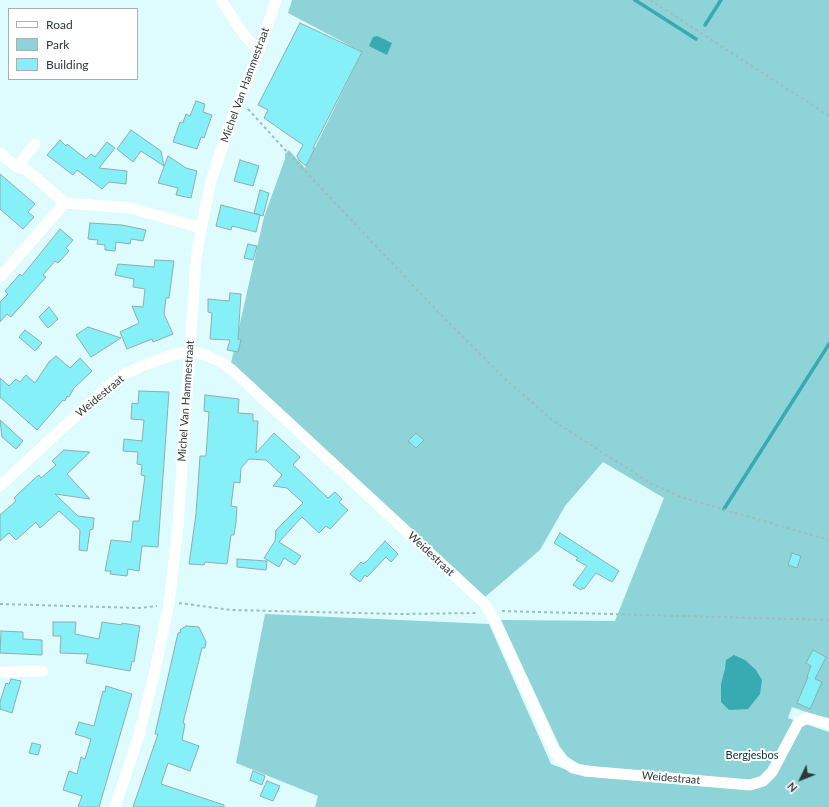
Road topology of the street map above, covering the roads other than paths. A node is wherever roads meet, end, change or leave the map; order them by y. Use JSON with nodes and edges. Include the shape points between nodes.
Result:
{"nodes":[{"id":1,"x":221,"y":0,"type":"edge"},
{"id":2,"x":276,"y":0,"type":"edge"},
{"id":3,"x":259,"y":51,"type":"junction"},
{"id":4,"x":35,"y":144,"type":"dead end"},
{"id":5,"x":0,"y":153,"type":"edge"},
{"id":6,"x":17,"y":167,"type":"junction"},
{"id":7,"x":64,"y":203,"type":"junction"},
{"id":8,"x":200,"y":228,"type":"junction"},
{"id":9,"x":0,"y":277,"type":"edge"},
{"id":10,"x":189,"y":352,"type":"junction"},
{"id":11,"x":0,"y":486,"type":"edge"},
{"id":12,"x":43,"y":671,"type":"dead end"},
{"id":13,"x":0,"y":672,"type":"edge"},
{"id":14,"x":829,"y":724,"type":"edge"},
{"id":15,"x":115,"y":807,"type":"edge"}],
"edges":[{"from":1,"to":3,"type":"street","via":[[244,35]]},
{"from":2,"to":3,"type":"street","name":"Michel Van Hammestraat"},
{"from":3,"to":8,"type":"street","name":"Michel Van Hammestraat","via":[[212,181]]},
{"from":4,"to":6,"type":"street"},
{"from":5,"to":6,"type":"street"},
{"from":6,"to":7,"type":"street","via":[[27,170]]},
{"from":7,"to":8,"type":"street","via":[[131,208]]},
{"from":7,"to":9,"type":"street"},
{"from":8,"to":10,"type":"street","name":"Michel Van Hammestraat"},
{"from":10,"to":11,"type":"street","name":"Weidestraat","via":[[144,365],[125,374],[107,387]]},
{"from":10,"to":14,"type":"street","name":"Weidestraat","via":[[211,357],[232,370],[484,603],[496,622],[555,752],[573,768],[750,785],[763,781],[772,772],[798,723],[807,718]]},
{"from":10,"to":15,"type":"street","name":"Michel Van Hammestraat","via":[[178,526],[169,604],[156,671],[139,735]]},
{"from":12,"to":13,"type":"street"}]}
